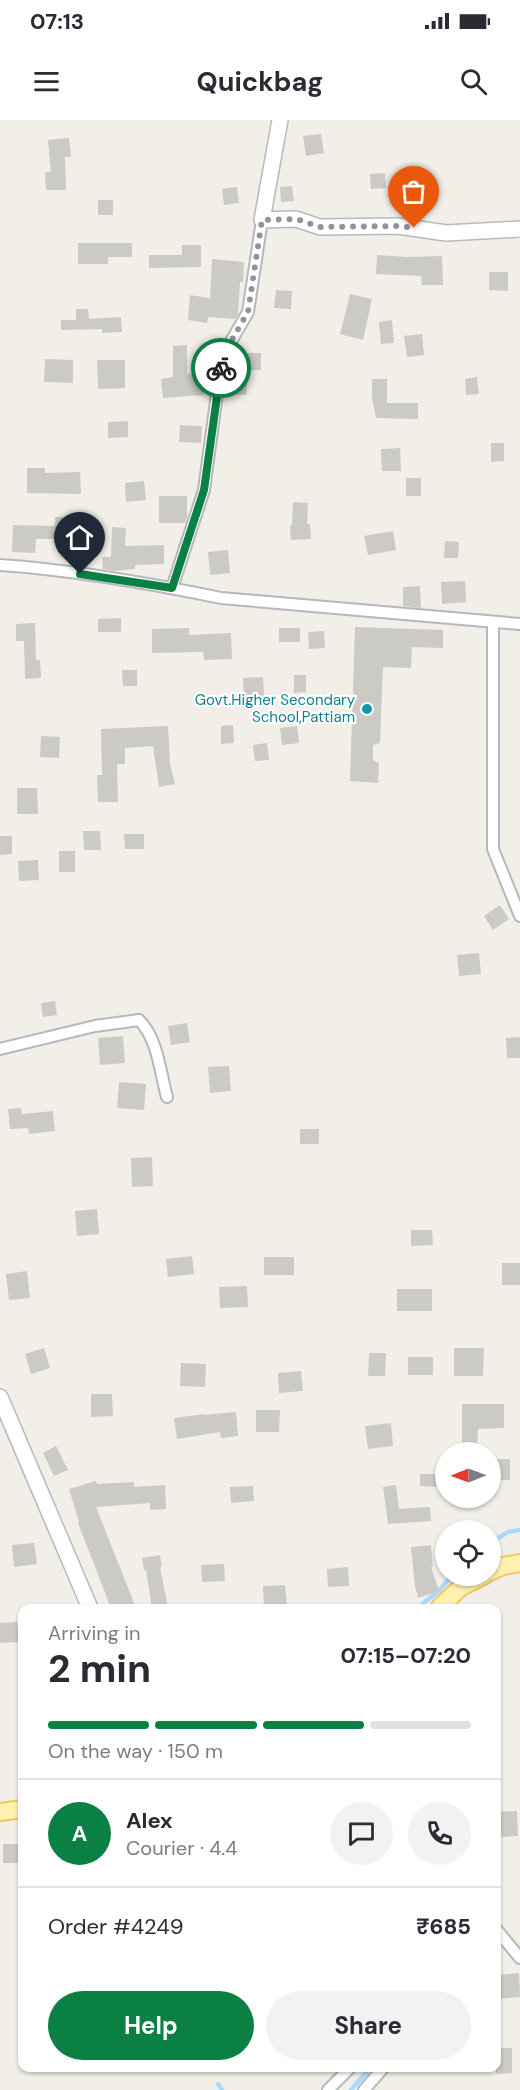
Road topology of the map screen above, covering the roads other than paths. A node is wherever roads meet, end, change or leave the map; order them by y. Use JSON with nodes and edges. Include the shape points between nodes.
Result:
{"nodes":[{"id":1,"x":280,"y":120,"type":"edge"},
{"id":2,"x":262,"y":220,"type":"junction"},
{"id":3,"x":520,"y":229,"type":"edge"},
{"id":4,"x":0,"y":565,"type":"edge"},
{"id":5,"x":172,"y":588,"type":"junction"},
{"id":6,"x":493,"y":622,"type":"junction"},
{"id":7,"x":520,"y":624,"type":"edge"},
{"id":8,"x":520,"y":916,"type":"edge"},
{"id":9,"x":0,"y":1049,"type":"edge"},
{"id":10,"x":166,"y":1097,"type":"dead end"},
{"id":11,"x":0,"y":1397,"type":"edge"},
{"id":12,"x":520,"y":1563,"type":"edge"},
{"id":13,"x":501,"y":1567,"type":"edge"},
{"id":14,"x":463,"y":1586,"type":"edge"},
{"id":15,"x":88,"y":1604,"type":"edge"},
{"id":16,"x":443,"y":1604,"type":"edge"},
{"id":17,"x":18,"y":1810,"type":"edge"},
{"id":18,"x":0,"y":1812,"type":"edge"},
{"id":19,"x":501,"y":1935,"type":"edge"},
{"id":20,"x":520,"y":1958,"type":"edge"},
{"id":21,"x":346,"y":2072,"type":"edge"},
{"id":22,"x":380,"y":2072,"type":"edge"},
{"id":23,"x":328,"y":2090,"type":"edge"},
{"id":24,"x":364,"y":2090,"type":"edge"}],
"edges":[{"from":1,"to":2,"type":"street"},
{"from":2,"to":3,"type":"street","via":[[296,219],[320,227],[398,226],[446,233]]},
{"from":2,"to":5,"type":"street","via":[[248,312],[222,357],[204,490]]},
{"from":4,"to":5,"type":"street"},
{"from":5,"to":6,"type":"street","via":[[221,598]]},
{"from":6,"to":7,"type":"street"},
{"from":6,"to":8,"type":"street","via":[[493,849]]},
{"from":9,"to":10,"type":"street","via":[[95,1026],[139,1020],[152,1041]]},
{"from":11,"to":15,"type":"street"},
{"from":12,"to":13,"type":"main road"},
{"from":14,"to":16,"type":"main road"},
{"from":17,"to":18,"type":"main road"},
{"from":19,"to":20,"type":"street"},
{"from":21,"to":23,"type":"street"},
{"from":22,"to":24,"type":"street"}]}
